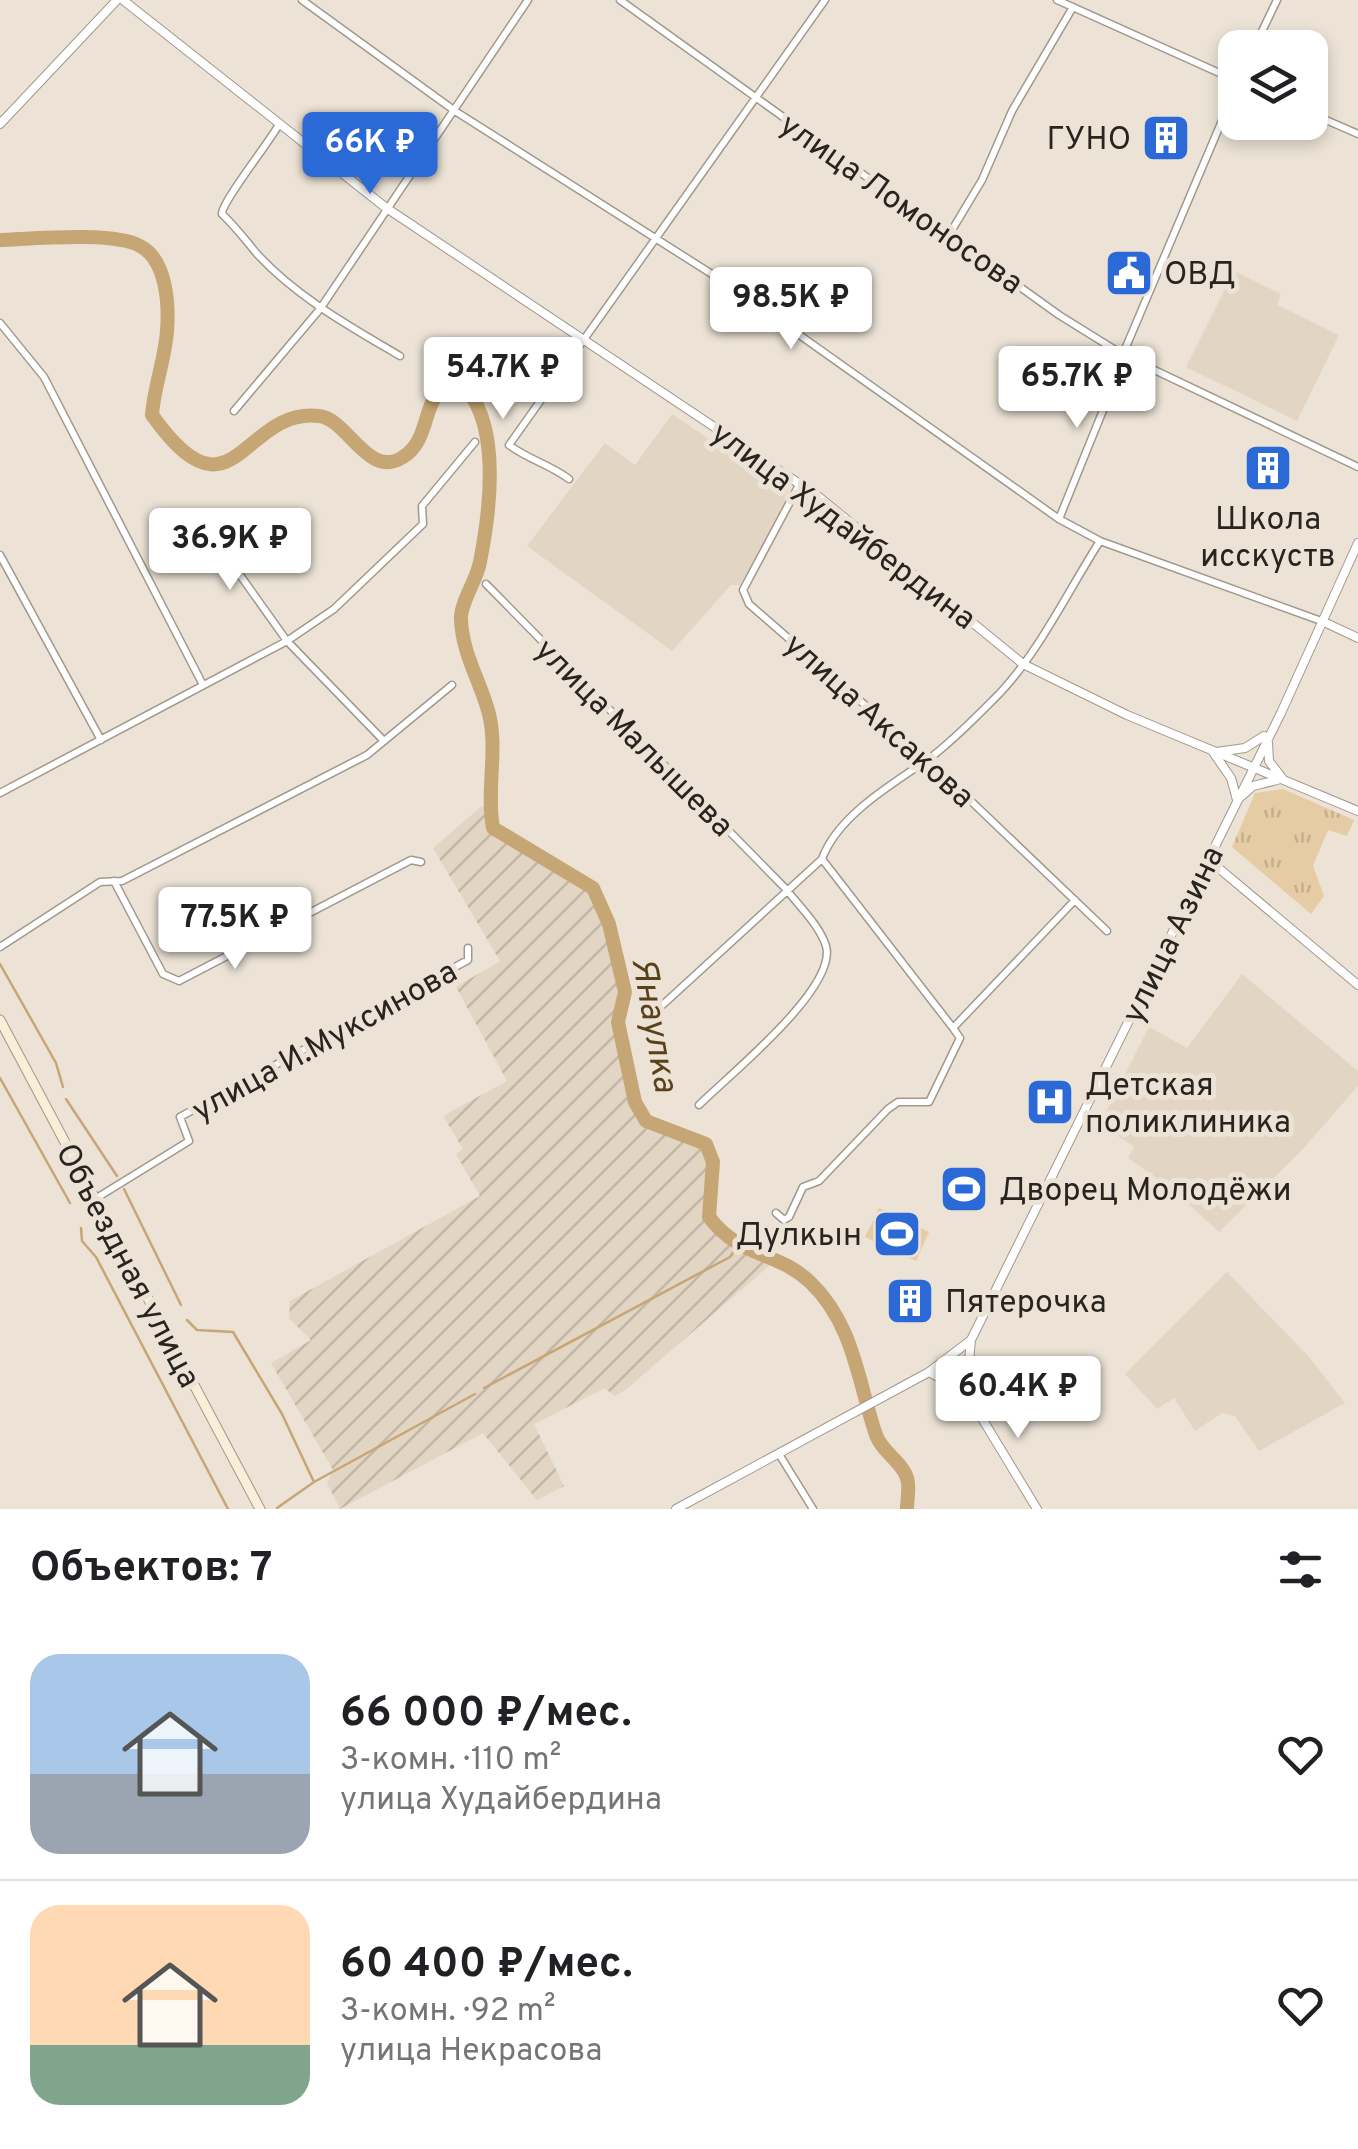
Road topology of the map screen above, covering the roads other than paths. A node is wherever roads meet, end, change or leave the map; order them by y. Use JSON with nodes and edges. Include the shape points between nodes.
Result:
{"nodes":[{"id":1,"x":120,"y":0,"type":"edge"},
{"id":2,"x":302,"y":0,"type":"edge"},
{"id":3,"x":528,"y":0,"type":"edge"},
{"id":4,"x":620,"y":0,"type":"edge"},
{"id":5,"x":825,"y":0,"type":"edge"},
{"id":6,"x":1057,"y":0,"type":"edge"},
{"id":7,"x":1277,"y":0,"type":"edge"},
{"id":8,"x":1073,"y":7,"type":"junction"},
{"id":9,"x":1263,"y":30,"type":"edge"},
{"id":10,"x":1218,"y":72,"type":"edge"},
{"id":11,"x":756,"y":100,"type":"junction"},
{"id":12,"x":455,"y":111,"type":"junction"},
{"id":13,"x":1328,"y":121,"type":"edge"},
{"id":14,"x":0,"y":124,"type":"edge"},
{"id":15,"x":278,"y":126,"type":"junction"},
{"id":16,"x":1218,"y":131,"type":"edge"},
{"id":17,"x":1358,"y":134,"type":"edge"},
{"id":18,"x":385,"y":207,"type":"junction"},
{"id":19,"x":949,"y":235,"type":"junction"},
{"id":20,"x":656,"y":238,"type":"junction"},
{"id":21,"x":320,"y":308,"type":"junction"},
{"id":22,"x":0,"y":323,"type":"edge"},
{"id":23,"x":582,"y":339,"type":"junction"},
{"id":24,"x":1124,"y":355,"type":"junction"},
{"id":25,"x":400,"y":356,"type":"dead end"},
{"id":26,"x":234,"y":412,"type":"dead end"},
{"id":27,"x":475,"y":442,"type":"dead end"},
{"id":28,"x":1358,"y":467,"type":"edge"},
{"id":29,"x":568,"y":479,"type":"dead end"},
{"id":30,"x":799,"y":485,"type":"junction"},
{"id":31,"x":1059,"y":519,"type":"junction"},
{"id":32,"x":203,"y":524,"type":"dead end"},
{"id":33,"x":1100,"y":541,"type":"junction"},
{"id":34,"x":1358,"y":543,"type":"edge"},
{"id":35,"x":0,"y":555,"type":"edge"},
{"id":36,"x":486,"y":584,"type":"dead end"},
{"id":37,"x":1324,"y":622,"type":"junction"},
{"id":38,"x":1358,"y":638,"type":"edge"},
{"id":39,"x":287,"y":640,"type":"junction"},
{"id":40,"x":1024,"y":664,"type":"junction"},
{"id":41,"x":202,"y":683,"type":"junction"},
{"id":42,"x":452,"y":685,"type":"dead end"},
{"id":43,"x":1270,"y":732,"type":"junction"},
{"id":44,"x":101,"y":740,"type":"junction"},
{"id":45,"x":384,"y":741,"type":"junction"},
{"id":46,"x":1213,"y":752,"type":"junction"},
{"id":47,"x":928,"y":760,"type":"junction"},
{"id":48,"x":1251,"y":768,"type":"junction"},
{"id":49,"x":1286,"y":781,"type":"junction"},
{"id":50,"x":0,"y":793,"type":"edge"},
{"id":51,"x":1237,"y":800,"type":"junction"},
{"id":52,"x":1358,"y":810,"type":"edge"},
{"id":53,"x":822,"y":859,"type":"junction"},
{"id":54,"x":1209,"y":860,"type":"junction"},
{"id":55,"x":421,"y":862,"type":"dead end"},
{"id":56,"x":114,"y":882,"type":"junction"},
{"id":57,"x":786,"y":890,"type":"junction"},
{"id":58,"x":1075,"y":900,"type":"junction"},
{"id":59,"x":1107,"y":931,"type":"dead end"},
{"id":60,"x":0,"y":946,"type":"edge"},
{"id":61,"x":468,"y":948,"type":"dead end"},
{"id":62,"x":1358,"y":985,"type":"edge"},
{"id":63,"x":642,"y":1011,"type":"dead end"},
{"id":64,"x":0,"y":1020,"type":"edge"},
{"id":65,"x":953,"y":1028,"type":"junction"},
{"id":66,"x":699,"y":1105,"type":"dead end"},
{"id":67,"x":95,"y":1199,"type":"junction"},
{"id":68,"x":776,"y":1213,"type":"dead end"},
{"id":69,"x":971,"y":1340,"type":"junction"},
{"id":70,"x":929,"y":1372,"type":"junction"},
{"id":71,"x":966,"y":1392,"type":"junction"},
{"id":72,"x":780,"y":1454,"type":"junction"},
{"id":73,"x":260,"y":1509,"type":"edge"},
{"id":74,"x":676,"y":1509,"type":"edge"},
{"id":75,"x":812,"y":1509,"type":"edge"},
{"id":76,"x":1038,"y":1509,"type":"edge"}],
"edges":[{"from":1,"to":14,"type":"street"},
{"from":1,"to":15,"type":"street","name":"улица Худайбердина"},
{"from":2,"to":12,"type":"street"},
{"from":3,"to":12,"type":"street"},
{"from":4,"to":11,"type":"street","name":"улица Ломоносова"},
{"from":5,"to":11,"type":"street"},
{"from":6,"to":8,"type":"street"},
{"from":7,"to":9,"type":"street"},
{"from":8,"to":10,"type":"street"},
{"from":8,"to":19,"type":"street"},
{"from":11,"to":19,"type":"street","name":"улица Ломоносова"},
{"from":11,"to":20,"type":"street"},
{"from":12,"to":18,"type":"street"},
{"from":12,"to":20,"type":"street"},
{"from":13,"to":17,"type":"street"},
{"from":15,"to":18,"type":"street","name":"улица Худайбердина"},
{"from":15,"to":21,"type":"street","via":[[256,166],[223,202],[222,214]]},
{"from":16,"to":24,"type":"street"},
{"from":18,"to":21,"type":"street"},
{"from":18,"to":23,"type":"street","name":"улица Худайбердина"},
{"from":19,"to":24,"type":"street","name":"улица Ломоносова"},
{"from":20,"to":23,"type":"street"},
{"from":20,"to":31,"type":"street"},
{"from":21,"to":25,"type":"street"},
{"from":21,"to":26,"type":"street"},
{"from":22,"to":41,"type":"street","via":[[44,377]]},
{"from":23,"to":29,"type":"street","via":[[509,445]]},
{"from":23,"to":30,"type":"street","name":"улица Худайбердина"},
{"from":24,"to":28,"type":"street","name":"улица Ломоносова"},
{"from":24,"to":31,"type":"street"},
{"from":27,"to":39,"type":"street","via":[[422,506],[423,524],[334,609]]},
{"from":30,"to":40,"type":"street","name":"улица Худайбердина"},
{"from":30,"to":47,"type":"street","name":"улица Аксакова","via":[[743,590],[749,604]]},
{"from":31,"to":33,"type":"street"},
{"from":32,"to":39,"type":"street"},
{"from":33,"to":37,"type":"street"},
{"from":33,"to":40,"type":"street"},
{"from":34,"to":37,"type":"street","name":"улица Азина"},
{"from":35,"to":44,"type":"street"},
{"from":36,"to":57,"type":"street","name":"улица Малышева"},
{"from":37,"to":38,"type":"street"},
{"from":37,"to":43,"type":"street","name":"улица Азина"},
{"from":39,"to":41,"type":"street"},
{"from":39,"to":45,"type":"street"},
{"from":40,"to":46,"type":"street","name":"улица Худайбердина"},
{"from":40,"to":47,"type":"street"},
{"from":41,"to":44,"type":"street"},
{"from":42,"to":45,"type":"street"},
{"from":43,"to":46,"type":"street","via":[[1245,748]]},
{"from":43,"to":48,"type":"street","name":"улица Азина"},
{"from":43,"to":49,"type":"street","via":[[1266,753]]},
{"from":44,"to":50,"type":"street"},
{"from":45,"to":56,"type":"street"},
{"from":46,"to":48,"type":"street","name":"улица Худайбердина"},
{"from":46,"to":51,"type":"street"},
{"from":47,"to":53,"type":"street","via":[[842,826]]},
{"from":47,"to":58,"type":"street","name":"улица Аксакова"},
{"from":48,"to":49,"type":"street","name":"улица Худайбердина"},
{"from":48,"to":51,"type":"street","name":"улица Азина"},
{"from":49,"to":51,"type":"street","via":[[1264,782]]},
{"from":49,"to":52,"type":"street","name":"улица Худайбердина"},
{"from":51,"to":54,"type":"street","name":"улица Азина"},
{"from":53,"to":57,"type":"street"},
{"from":53,"to":65,"type":"street"},
{"from":54,"to":62,"type":"street"},
{"from":54,"to":69,"type":"street","name":"улица Азина"},
{"from":55,"to":56,"type":"street","via":[[411,860],[180,981],[162,974]]},
{"from":56,"to":60,"type":"street","via":[[100,882]]},
{"from":57,"to":63,"type":"street","via":[[658,1010]]},
{"from":57,"to":66,"type":"street","name":"улица Малышева","via":[[819,932],[827,964],[802,1004]]},
{"from":58,"to":59,"type":"street","name":"улица Аксакова"},
{"from":58,"to":65,"type":"street"},
{"from":61,"to":67,"type":"street","name":"улица И.Муксинова","via":[[468,960],[180,1117],[189,1142]]},
{"from":64,"to":67,"type":"main road","name":"Объездная улица"},
{"from":65,"to":68,"type":"street","via":[[960,1038],[929,1102],[898,1102],[820,1180],[803,1187],[788,1217]]},
{"from":67,"to":73,"type":"main road","name":"Объездная улица"},
{"from":69,"to":70,"type":"street","name":"улица Азина"},
{"from":69,"to":71,"type":"street"},
{"from":70,"to":71,"type":"street"},
{"from":70,"to":72,"type":"street","name":"улица Азина"},
{"from":71,"to":76,"type":"street"},
{"from":72,"to":74,"type":"street","name":"улица Азина"},
{"from":72,"to":75,"type":"street"}]}
